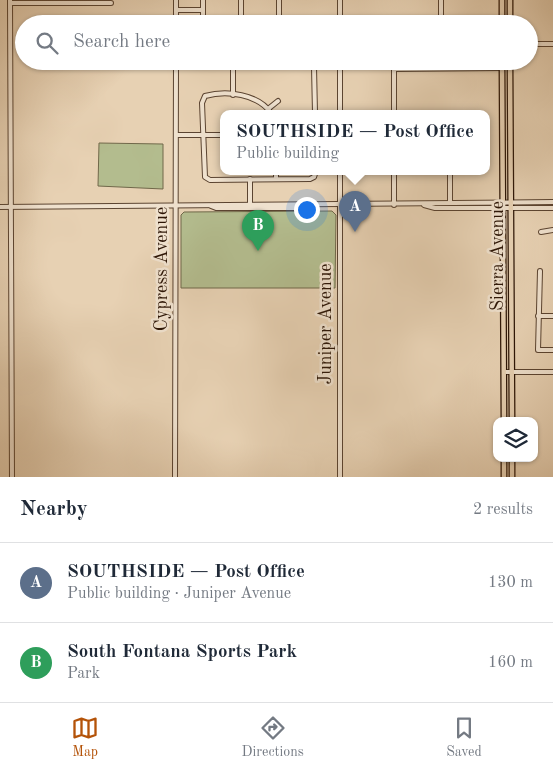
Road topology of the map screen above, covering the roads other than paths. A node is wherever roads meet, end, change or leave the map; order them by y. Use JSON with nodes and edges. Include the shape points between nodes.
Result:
{"nodes":[{"id":1,"x":176,"y":0,"type":"edge"},
{"id":2,"x":203,"y":0,"type":"edge"},
{"id":3,"x":241,"y":0,"type":"edge"},
{"id":4,"x":279,"y":0,"type":"edge"},
{"id":5,"x":340,"y":0,"type":"edge"},
{"id":6,"x":441,"y":0,"type":"edge"},
{"id":7,"x":502,"y":0,"type":"edge"},
{"id":8,"x":510,"y":0,"type":"edge"},
{"id":9,"x":10,"y":2,"type":"edge"},
{"id":10,"x":111,"y":3,"type":"dead end"},
{"id":11,"x":176,"y":10,"type":"junction"},
{"id":12,"x":203,"y":10,"type":"junction"},
{"id":13,"x":176,"y":15,"type":"edge"},
{"id":14,"x":203,"y":15,"type":"edge"},
{"id":15,"x":241,"y":15,"type":"dead end"},
{"id":16,"x":279,"y":15,"type":"edge"},
{"id":17,"x":340,"y":15,"type":"edge"},
{"id":18,"x":441,"y":15,"type":"edge"},
{"id":19,"x":502,"y":15,"type":"edge"},
{"id":20,"x":510,"y":15,"type":"edge"},
{"id":21,"x":538,"y":44,"type":"edge"},
{"id":22,"x":553,"y":44,"type":"edge"},
{"id":23,"x":176,"y":70,"type":"edge"},
{"id":24,"x":233,"y":70,"type":"edge"},
{"id":25,"x":315,"y":70,"type":"edge"},
{"id":26,"x":340,"y":70,"type":"edge"},
{"id":27,"x":394,"y":70,"type":"edge"},
{"id":28,"x":502,"y":70,"type":"edge"},
{"id":29,"x":510,"y":70,"type":"edge"},
{"id":30,"x":233,"y":95,"type":"junction"},
{"id":31,"x":278,"y":101,"type":"dead end"},
{"id":32,"x":268,"y":110,"type":"edge"},
{"id":33,"x":270,"y":110,"type":"edge"},
{"id":34,"x":315,"y":110,"type":"edge"},
{"id":35,"x":340,"y":110,"type":"edge"},
{"id":36,"x":394,"y":110,"type":"edge"},
{"id":37,"x":176,"y":135,"type":"junction"},
{"id":38,"x":202,"y":135,"type":"junction"},
{"id":39,"x":220,"y":135,"type":"edge"},
{"id":40,"x":276,"y":175,"type":"edge"},
{"id":41,"x":314,"y":175,"type":"edge"},
{"id":42,"x":340,"y":175,"type":"edge"},
{"id":43,"x":394,"y":175,"type":"edge"},
{"id":44,"x":450,"y":175,"type":"edge"},
{"id":45,"x":250,"y":179,"type":"junction"},
{"id":46,"x":276,"y":180,"type":"junction"},
{"id":47,"x":553,"y":202,"type":"edge"},
{"id":48,"x":250,"y":204,"type":"junction"},
{"id":49,"x":394,"y":204,"type":"junction"},
{"id":50,"x":307,"y":205,"type":"junction"},
{"id":51,"x":340,"y":205,"type":"junction"},
{"id":52,"x":503,"y":205,"type":"junction"},
{"id":53,"x":511,"y":205,"type":"junction"},
{"id":54,"x":177,"y":206,"type":"junction"},
{"id":55,"x":211,"y":206,"type":"junction"},
{"id":56,"x":450,"y":206,"type":"junction"},
{"id":57,"x":0,"y":207,"type":"edge"},
{"id":58,"x":12,"y":207,"type":"junction"},
{"id":59,"x":553,"y":208,"type":"edge"},
{"id":60,"x":553,"y":230,"type":"edge"},
{"id":61,"x":541,"y":232,"type":"dead end"},
{"id":62,"x":540,"y":270,"type":"dead end"},
{"id":63,"x":538,"y":316,"type":"junction"},
{"id":64,"x":553,"y":316,"type":"edge"},
{"id":65,"x":553,"y":350,"type":"edge"},
{"id":66,"x":504,"y":372,"type":"junction"},
{"id":67,"x":512,"y":372,"type":"junction"},
{"id":68,"x":553,"y":372,"type":"edge"},
{"id":69,"x":506,"y":417,"type":"edge"},
{"id":70,"x":512,"y":417,"type":"edge"},
{"id":71,"x":504,"y":462,"type":"edge"},
{"id":72,"x":512,"y":462,"type":"edge"},
{"id":73,"x":12,"y":477,"type":"edge"},
{"id":74,"x":175,"y":477,"type":"edge"},
{"id":75,"x":340,"y":477,"type":"edge"},
{"id":76,"x":504,"y":477,"type":"edge"},
{"id":77,"x":512,"y":477,"type":"edge"}],
"edges":[{"from":1,"to":11,"type":"street"},
{"from":2,"to":12,"type":"street"},
{"from":3,"to":15,"type":"street"},
{"from":4,"to":16,"type":"street"},
{"from":5,"to":17,"type":"street"},
{"from":6,"to":18,"type":"street"},
{"from":7,"to":19,"type":"main road"},
{"from":8,"to":20,"type":"main road"},
{"from":9,"to":10,"type":"street"},
{"from":9,"to":58,"type":"street"},
{"from":11,"to":12,"type":"street"},
{"from":11,"to":13,"type":"street"},
{"from":12,"to":14,"type":"street"},
{"from":21,"to":22,"type":"street"},
{"from":23,"to":37,"type":"street","name":"Cypress Avenue"},
{"from":24,"to":30,"type":"street"},
{"from":25,"to":34,"type":"street"},
{"from":26,"to":35,"type":"street"},
{"from":27,"to":36,"type":"street"},
{"from":28,"to":52,"type":"main road","name":"Sierra Avenue"},
{"from":29,"to":53,"type":"main road","name":"Sierra Avenue"},
{"from":30,"to":32,"type":"street","via":[[253,98]]},
{"from":30,"to":38,"type":"street","via":[[205,96]]},
{"from":31,"to":33,"type":"street"},
{"from":37,"to":38,"type":"street"},
{"from":37,"to":54,"type":"street","name":"Cypress Avenue"},
{"from":38,"to":39,"type":"street"},
{"from":38,"to":45,"type":"street","via":[[205,178]]},
{"from":40,"to":46,"type":"street"},
{"from":41,"to":46,"type":"street","via":[[310,179]]},
{"from":42,"to":51,"type":"street","name":"Juniper Avenue"},
{"from":43,"to":49,"type":"street"},
{"from":44,"to":56,"type":"street"},
{"from":45,"to":46,"type":"street"},
{"from":45,"to":48,"type":"street"},
{"from":47,"to":53,"type":"street"},
{"from":48,"to":50,"type":"street"},
{"from":48,"to":55,"type":"street"},
{"from":49,"to":51,"type":"street"},
{"from":49,"to":56,"type":"street"},
{"from":50,"to":51,"type":"street"},
{"from":50,"to":55,"type":"street","via":[[303,208]]},
{"from":51,"to":75,"type":"street","name":"Juniper Avenue"},
{"from":52,"to":53,"type":"street"},
{"from":52,"to":56,"type":"street"},
{"from":52,"to":66,"type":"main road","name":"Sierra Avenue"},
{"from":53,"to":59,"type":"street"},
{"from":53,"to":67,"type":"main road","name":"Sierra Avenue"},
{"from":54,"to":55,"type":"street"},
{"from":54,"to":58,"type":"street"},
{"from":54,"to":74,"type":"street","name":"Cypress Avenue"},
{"from":57,"to":58,"type":"street"},
{"from":58,"to":73,"type":"street"},
{"from":60,"to":61,"type":"street"},
{"from":62,"to":63,"type":"street"},
{"from":63,"to":64,"type":"street"},
{"from":63,"to":65,"type":"street","via":[[538,350]]},
{"from":66,"to":67,"type":"street"},
{"from":66,"to":69,"type":"main road","name":"Sierra Avenue"},
{"from":67,"to":68,"type":"street"},
{"from":67,"to":70,"type":"main road","name":"Sierra Avenue"},
{"from":71,"to":76,"type":"main road"},
{"from":72,"to":77,"type":"main road"}]}
